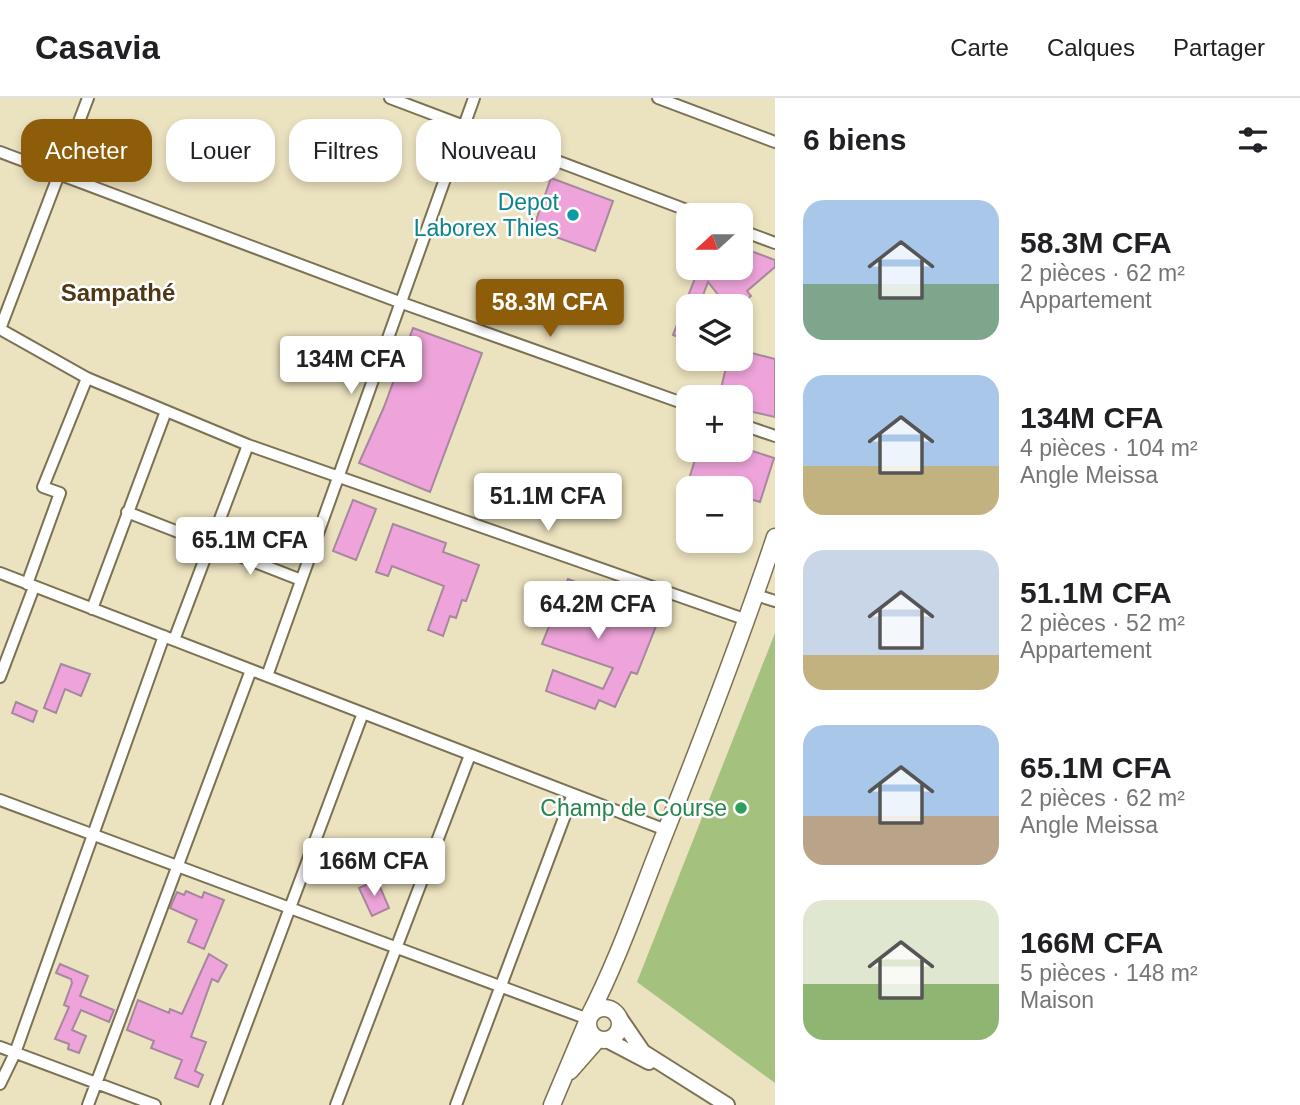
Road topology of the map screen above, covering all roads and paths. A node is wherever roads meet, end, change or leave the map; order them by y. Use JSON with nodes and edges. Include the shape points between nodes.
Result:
{"nodes":[{"id":1,"x":88,"y":98,"type":"edge"},
{"id":2,"x":390,"y":98,"type":"edge"},
{"id":3,"x":474,"y":98,"type":"edge"},
{"id":4,"x":658,"y":98,"type":"edge"},
{"id":5,"x":80,"y":119,"type":"edge"},
{"id":6,"x":446,"y":119,"type":"edge"},
{"id":7,"x":467,"y":119,"type":"edge"},
{"id":8,"x":775,"y":142,"type":"edge"},
{"id":9,"x":0,"y":152,"type":"edge"},
{"id":10,"x":21,"y":160,"type":"edge"},
{"id":11,"x":561,"y":162,"type":"edge"},
{"id":12,"x":56,"y":182,"type":"edge"},
{"id":13,"x":80,"y":182,"type":"edge"},
{"id":14,"x":445,"y":182,"type":"edge"},
{"id":15,"x":676,"y":206,"type":"edge"},
{"id":16,"x":753,"y":235,"type":"edge"},
{"id":17,"x":775,"y":243,"type":"edge"},
{"id":18,"x":402,"y":303,"type":"junction"},
{"id":19,"x":0,"y":329,"type":"edge"},
{"id":20,"x":87,"y":378,"type":"junction"},
{"id":21,"x":676,"y":401,"type":"edge"},
{"id":22,"x":166,"y":411,"type":"junction"},
{"id":23,"x":753,"y":428,"type":"edge"},
{"id":24,"x":775,"y":436,"type":"edge"},
{"id":25,"x":248,"y":445,"type":"junction"},
{"id":26,"x":338,"y":477,"type":"junction"},
{"id":27,"x":127,"y":512,"type":"junction"},
{"id":28,"x":775,"y":537,"type":"edge"},
{"id":29,"x":210,"y":545,"type":"junction"},
{"id":30,"x":0,"y":573,"type":"edge"},
{"id":31,"x":301,"y":580,"type":"junction"},
{"id":32,"x":30,"y":585,"type":"junction"},
{"id":33,"x":756,"y":595,"type":"junction"},
{"id":34,"x":775,"y":601,"type":"edge"},
{"id":35,"x":92,"y":609,"type":"junction"},
{"id":36,"x":747,"y":620,"type":"junction"},
{"id":37,"x":169,"y":638,"type":"junction"},
{"id":38,"x":251,"y":670,"type":"junction"},
{"id":39,"x":267,"y":676,"type":"junction"},
{"id":40,"x":0,"y":677,"type":"edge"},
{"id":41,"x":363,"y":713,"type":"junction"},
{"id":42,"x":470,"y":755,"type":"junction"},
{"id":43,"x":573,"y":794,"type":"junction"},
{"id":44,"x":0,"y":800,"type":"edge"},
{"id":45,"x":666,"y":830,"type":"junction"},
{"id":46,"x":93,"y":835,"type":"junction"},
{"id":47,"x":177,"y":866,"type":"junction"},
{"id":48,"x":290,"y":908,"type":"junction"},
{"id":49,"x":396,"y":947,"type":"junction"},
{"id":50,"x":614,"y":962,"type":"junction"},
{"id":51,"x":500,"y":986,"type":"junction"},
{"id":52,"x":617,"y":1015,"type":"junction"},
{"id":53,"x":588,"y":1019,"type":"junction"},
{"id":54,"x":602,"y":1040,"type":"junction"},
{"id":55,"x":0,"y":1047,"type":"edge"},
{"id":56,"x":15,"y":1053,"type":"junction"},
{"id":57,"x":660,"y":1066,"type":"junction"},
{"id":58,"x":561,"y":1080,"type":"junction"},
{"id":59,"x":96,"y":1083,"type":"junction"},
{"id":60,"x":0,"y":1084,"type":"edge"},
{"id":61,"x":88,"y":1105,"type":"edge"},
{"id":62,"x":155,"y":1105,"type":"edge"},
{"id":63,"x":216,"y":1105,"type":"edge"},
{"id":64,"x":336,"y":1105,"type":"edge"},
{"id":65,"x":456,"y":1105,"type":"edge"},
{"id":66,"x":552,"y":1105,"type":"edge"},
{"id":67,"x":727,"y":1105,"type":"edge"}],
"edges":[{"from":1,"to":5,"type":"street"},
{"from":2,"to":6,"type":"street"},
{"from":3,"to":7,"type":"street"},
{"from":4,"to":8,"type":"street"},
{"from":9,"to":10,"type":"street"},
{"from":11,"to":15,"type":"street"},
{"from":12,"to":19,"type":"street"},
{"from":13,"to":18,"type":"street"},
{"from":14,"to":18,"type":"street"},
{"from":16,"to":17,"type":"street"},
{"from":18,"to":21,"type":"street"},
{"from":18,"to":26,"type":"street"},
{"from":19,"to":20,"type":"street"},
{"from":20,"to":22,"type":"street"},
{"from":20,"to":32,"type":"street","via":[[43,487],[60,494]]},
{"from":22,"to":25,"type":"street"},
{"from":22,"to":27,"type":"street"},
{"from":23,"to":24,"type":"street"},
{"from":25,"to":26,"type":"street"},
{"from":25,"to":29,"type":"street"},
{"from":26,"to":31,"type":"street"},
{"from":26,"to":36,"type":"street"},
{"from":27,"to":29,"type":"street"},
{"from":27,"to":35,"type":"street"},
{"from":28,"to":33,"type":"main road"},
{"from":29,"to":31,"type":"street"},
{"from":29,"to":37,"type":"street"},
{"from":30,"to":32,"type":"street"},
{"from":31,"to":39,"type":"street"},
{"from":32,"to":35,"type":"street"},
{"from":32,"to":40,"type":"street"},
{"from":33,"to":34,"type":"street"},
{"from":33,"to":36,"type":"main road"},
{"from":35,"to":37,"type":"street"},
{"from":36,"to":45,"type":"main road"},
{"from":37,"to":38,"type":"street"},
{"from":37,"to":46,"type":"street"},
{"from":38,"to":39,"type":"street"},
{"from":38,"to":47,"type":"street"},
{"from":39,"to":41,"type":"street"},
{"from":41,"to":42,"type":"street"},
{"from":41,"to":48,"type":"street"},
{"from":42,"to":43,"type":"street"},
{"from":42,"to":49,"type":"street"},
{"from":43,"to":45,"type":"street"},
{"from":43,"to":51,"type":"street"},
{"from":44,"to":46,"type":"street"},
{"from":45,"to":50,"type":"main road"},
{"from":46,"to":47,"type":"street"},
{"from":46,"to":56,"type":"street"},
{"from":47,"to":48,"type":"street"},
{"from":47,"to":59,"type":"street"},
{"from":48,"to":49,"type":"street"},
{"from":48,"to":63,"type":"street"},
{"from":49,"to":51,"type":"street"},
{"from":49,"to":64,"type":"street"},
{"from":50,"to":52,"type":"main road"},
{"from":50,"to":53,"type":"main road"},
{"from":51,"to":53,"type":"street"},
{"from":51,"to":65,"type":"street"},
{"from":52,"to":53,"type":"main road","via":[[599,1008]]},
{"from":52,"to":54,"type":"main road","via":[[620,1029]]},
{"from":52,"to":57,"type":"main road","via":[[637,1046]]},
{"from":53,"to":54,"type":"main road","via":[[590,1032]]},
{"from":53,"to":58,"type":"main road"},
{"from":54,"to":57,"type":"main road"},
{"from":54,"to":58,"type":"main road"},
{"from":55,"to":56,"type":"street"},
{"from":56,"to":59,"type":"street"},
{"from":56,"to":60,"type":"street"},
{"from":57,"to":67,"type":"main road"},
{"from":58,"to":66,"type":"main road"},
{"from":59,"to":61,"type":"street"},
{"from":59,"to":62,"type":"street"}]}
